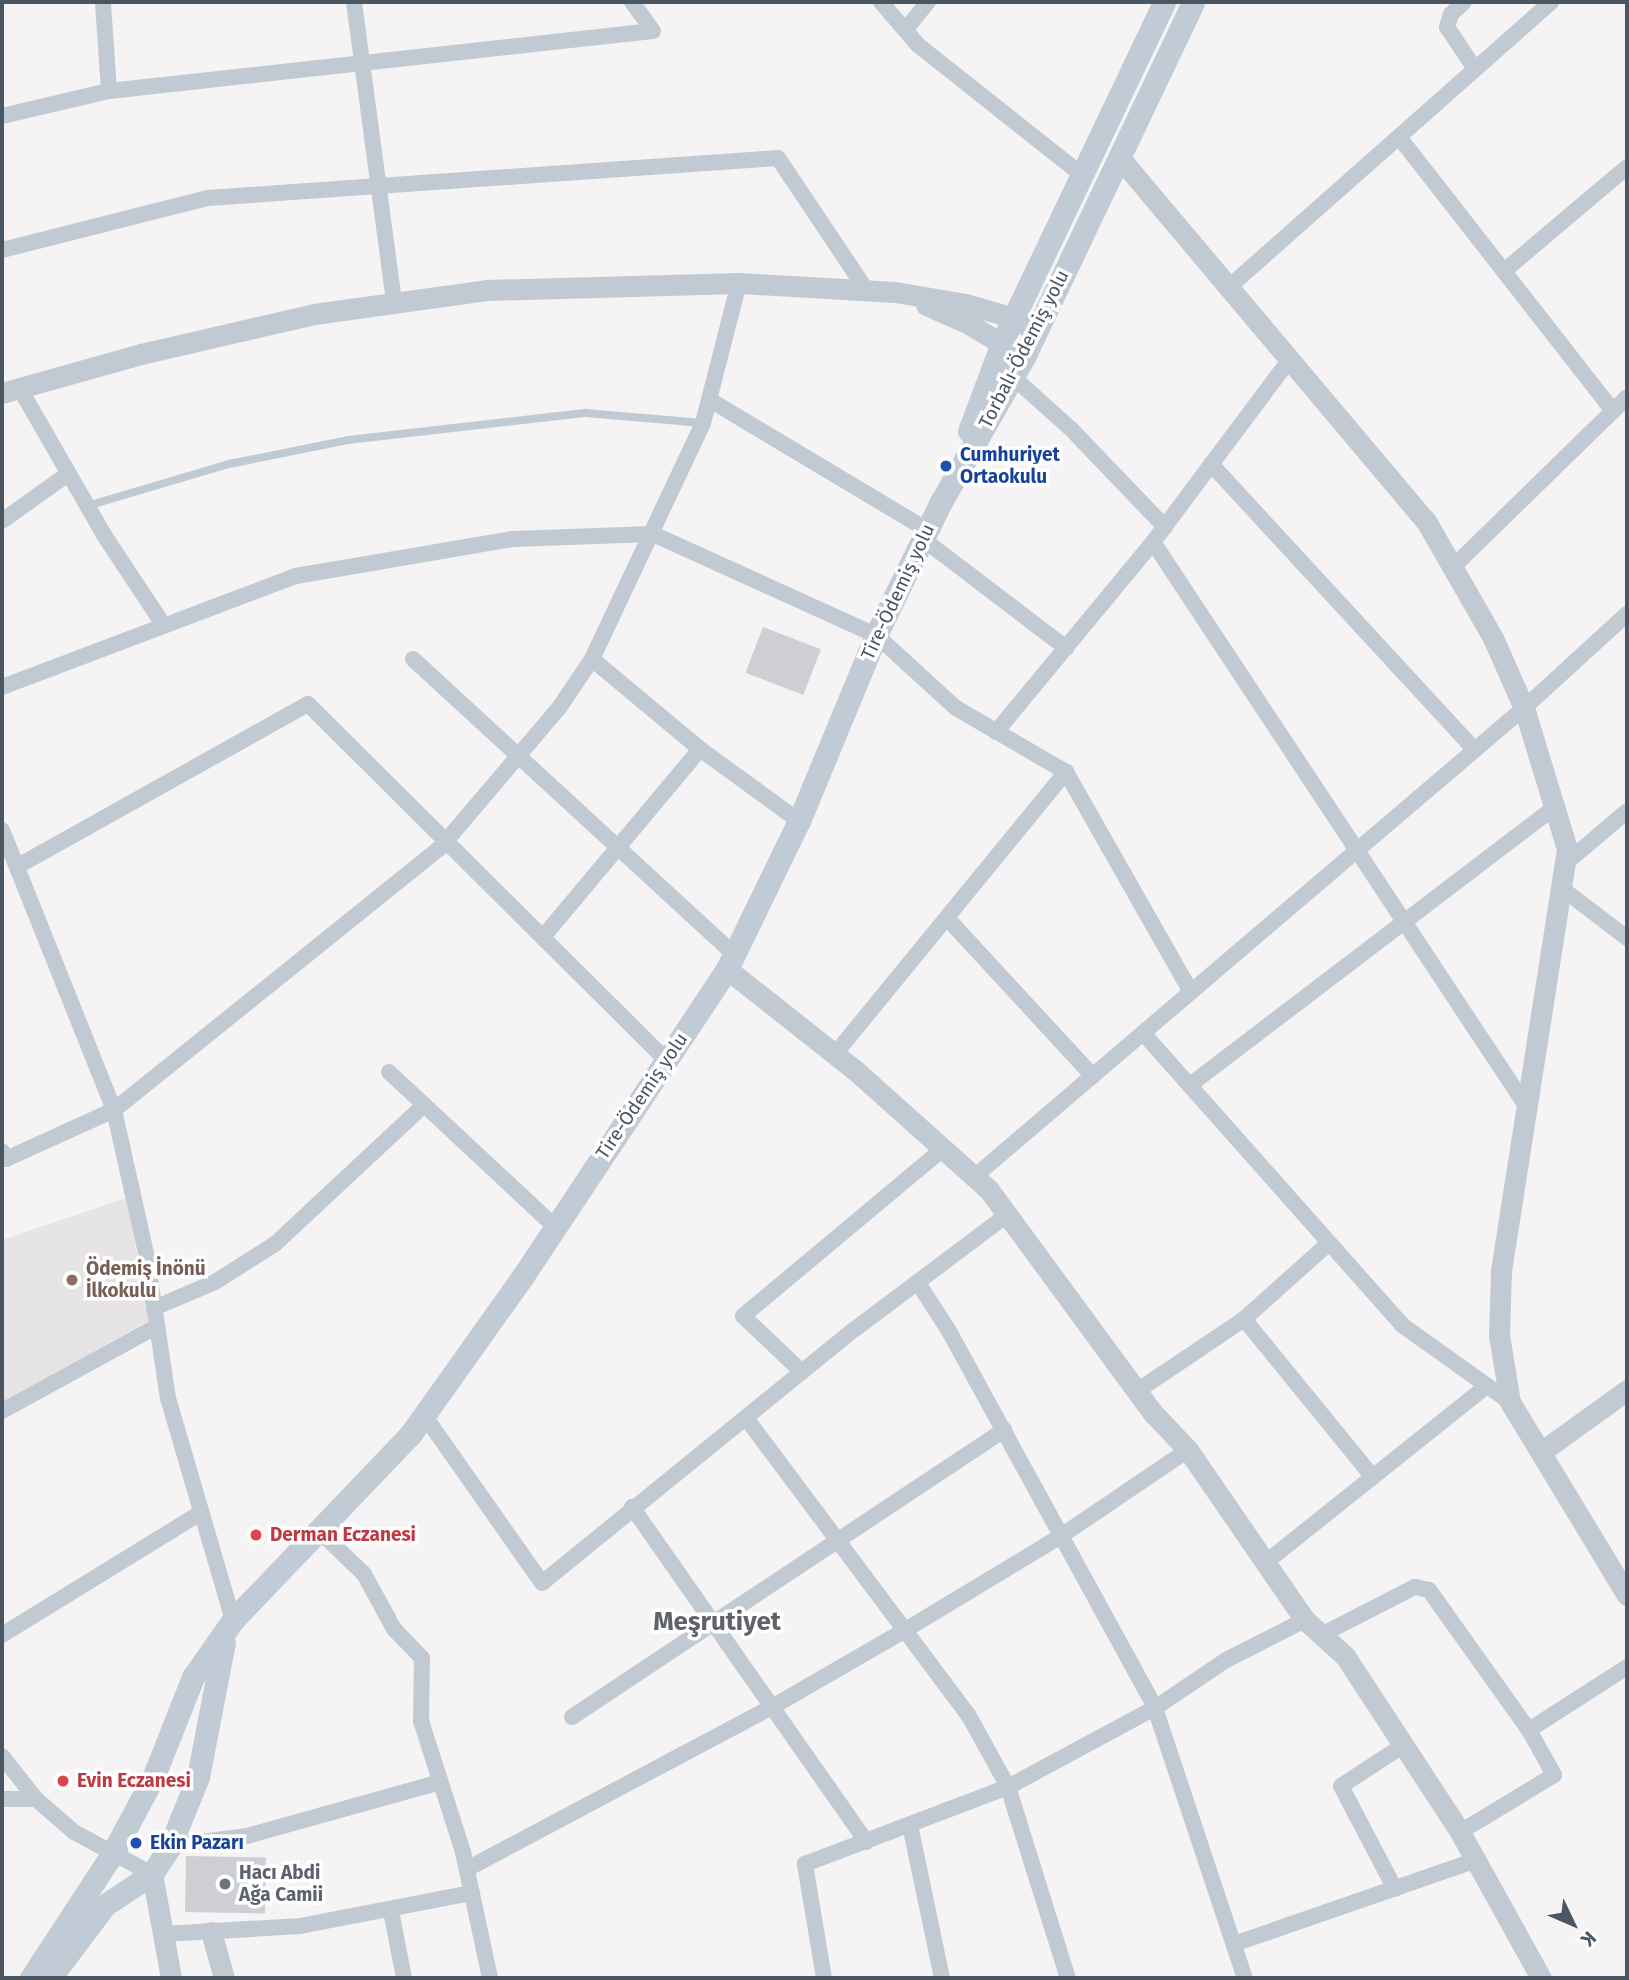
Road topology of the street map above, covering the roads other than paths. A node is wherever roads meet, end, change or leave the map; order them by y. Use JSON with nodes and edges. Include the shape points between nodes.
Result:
{"nodes":[{"id":1,"x":103,"y":2,"type":"edge"},
{"id":2,"x":354,"y":2,"type":"edge"},
{"id":3,"x":632,"y":2,"type":"edge"},
{"id":4,"x":881,"y":2,"type":"edge"},
{"id":5,"x":928,"y":2,"type":"edge"},
{"id":6,"x":1164,"y":2,"type":"edge"},
{"id":7,"x":1193,"y":2,"type":"edge"},
{"id":8,"x":1464,"y":2,"type":"edge"},
{"id":9,"x":1551,"y":2,"type":"edge"},
{"id":10,"x":906,"y":29,"type":"junction"},
{"id":11,"x":361,"y":63,"type":"junction"},
{"id":12,"x":1475,"y":69,"type":"junction"},
{"id":13,"x":109,"y":91,"type":"junction"},
{"id":14,"x":2,"y":116,"type":"edge"},
{"id":15,"x":1399,"y":137,"type":"junction"},
{"id":16,"x":1119,"y":157,"type":"junction"},
{"id":17,"x":1627,"y":167,"type":"edge"},
{"id":18,"x":1082,"y":175,"type":"junction"},
{"id":19,"x":376,"y":186,"type":"junction"},
{"id":20,"x":2,"y":250,"type":"edge"},
{"id":21,"x":1503,"y":271,"type":"junction"},
{"id":22,"x":739,"y":283,"type":"junction"},
{"id":23,"x":1229,"y":287,"type":"junction"},
{"id":24,"x":867,"y":290,"type":"junction"},
{"id":25,"x":895,"y":292,"type":"junction"},
{"id":26,"x":394,"y":303,"type":"junction"},
{"id":27,"x":1014,"y":318,"type":"junction"},
{"id":28,"x":1036,"y":331,"type":"junction"},
{"id":29,"x":1002,"y":344,"type":"junction"},
{"id":30,"x":1024,"y":356,"type":"junction"},
{"id":31,"x":1290,"y":359,"type":"junction"},
{"id":32,"x":1013,"y":377,"type":"junction"},
{"id":33,"x":10,"y":390,"type":"edge"},
{"id":34,"x":1627,"y":397,"type":"edge"},
{"id":35,"x":710,"y":400,"type":"junction"},
{"id":36,"x":1613,"y":411,"type":"junction"},
{"id":37,"x":703,"y":423,"type":"junction"},
{"id":38,"x":1211,"y":464,"type":"junction"},
{"id":39,"x":68,"y":474,"type":"junction"},
{"id":40,"x":941,"y":502,"type":"junction"},
{"id":41,"x":87,"y":506,"type":"junction"},
{"id":42,"x":2,"y":521,"type":"edge"},
{"id":43,"x":1165,"y":527,"type":"junction"},
{"id":44,"x":653,"y":534,"type":"junction"},
{"id":45,"x":925,"y":535,"type":"junction"},
{"id":46,"x":1153,"y":542,"type":"junction"},
{"id":47,"x":1453,"y":567,"type":"junction"},
{"id":48,"x":1627,"y":614,"type":"edge"},
{"id":49,"x":163,"y":624,"type":"junction"},
{"id":50,"x":876,"y":635,"type":"junction"},
{"id":51,"x":1066,"y":648,"type":"junction"},
{"id":52,"x":413,"y":659,"type":"dead end"},
{"id":53,"x":592,"y":659,"type":"junction"},
{"id":54,"x":2,"y":687,"type":"edge"},
{"id":55,"x":1524,"y":708,"type":"junction"},
{"id":56,"x":996,"y":732,"type":"junction"},
{"id":57,"x":700,"y":749,"type":"junction"},
{"id":58,"x":1475,"y":750,"type":"junction"},
{"id":59,"x":519,"y":756,"type":"junction"},
{"id":60,"x":1066,"y":772,"type":"junction"},
{"id":61,"x":1556,"y":806,"type":"junction"},
{"id":62,"x":1627,"y":811,"type":"edge"},
{"id":63,"x":799,"y":821,"type":"junction"},
{"id":64,"x":2,"y":830,"type":"edge"},
{"id":65,"x":446,"y":841,"type":"junction"},
{"id":66,"x":618,"y":847,"type":"junction"},
{"id":67,"x":1357,"y":851,"type":"junction"},
{"id":68,"x":1566,"y":863,"type":"junction"},
{"id":69,"x":18,"y":866,"type":"junction"},
{"id":70,"x":1564,"y":890,"type":"junction"},
{"id":71,"x":947,"y":918,"type":"junction"},
{"id":72,"x":1404,"y":922,"type":"junction"},
{"id":73,"x":543,"y":937,"type":"junction"},
{"id":74,"x":1627,"y":938,"type":"edge"},
{"id":75,"x":730,"y":961,"type":"junction"},
{"id":76,"x":1191,"y":992,"type":"junction"},
{"id":77,"x":1143,"y":1033,"type":"junction"},
{"id":78,"x":835,"y":1054,"type":"junction"},
{"id":79,"x":666,"y":1060,"type":"junction"},
{"id":80,"x":389,"y":1072,"type":"dead end"},
{"id":81,"x":1093,"y":1076,"type":"junction"},
{"id":82,"x":1190,"y":1085,"type":"junction"},
{"id":83,"x":424,"y":1105,"type":"junction"},
{"id":84,"x":1528,"y":1109,"type":"junction"},
{"id":85,"x":114,"y":1110,"type":"junction"},
{"id":86,"x":943,"y":1149,"type":"junction"},
{"id":87,"x":2,"y":1151,"type":"edge"},
{"id":88,"x":974,"y":1177,"type":"junction"},
{"id":89,"x":1007,"y":1215,"type":"junction"},
{"id":90,"x":555,"y":1227,"type":"junction"},
{"id":91,"x":1329,"y":1243,"type":"junction"},
{"id":92,"x":918,"y":1283,"type":"junction"},
{"id":93,"x":154,"y":1307,"type":"junction"},
{"id":94,"x":1244,"y":1320,"type":"junction"},
{"id":95,"x":157,"y":1325,"type":"junction"},
{"id":96,"x":802,"y":1372,"type":"junction"},
{"id":97,"x":1487,"y":1385,"type":"junction"},
{"id":98,"x":1627,"y":1390,"type":"edge"},
{"id":99,"x":1137,"y":1391,"type":"junction"},
{"id":100,"x":1510,"y":1402,"type":"junction"},
{"id":101,"x":2,"y":1410,"type":"edge"},
{"id":102,"x":424,"y":1415,"type":"junction"},
{"id":103,"x":746,"y":1418,"type":"junction"},
{"id":104,"x":1004,"y":1430,"type":"junction"},
{"id":105,"x":1188,"y":1450,"type":"junction"},
{"id":106,"x":1541,"y":1452,"type":"junction"},
{"id":107,"x":1373,"y":1477,"type":"junction"},
{"id":108,"x":632,"y":1507,"type":"junction"},
{"id":109,"x":199,"y":1514,"type":"junction"},
{"id":110,"x":318,"y":1530,"type":"junction"},
{"id":111,"x":1061,"y":1536,"type":"junction"},
{"id":112,"x":835,"y":1540,"type":"junction"},
{"id":113,"x":1265,"y":1563,"type":"junction"},
{"id":114,"x":1627,"y":1595,"type":"edge"},
{"id":115,"x":233,"y":1620,"type":"junction"},
{"id":116,"x":1305,"y":1620,"type":"junction"},
{"id":117,"x":713,"y":1623,"type":"junction"},
{"id":118,"x":902,"y":1632,"type":"junction"},
{"id":119,"x":2,"y":1634,"type":"edge"},
{"id":120,"x":1321,"y":1635,"type":"junction"},
{"id":121,"x":1627,"y":1667,"type":"edge"},
{"id":122,"x":772,"y":1707,"type":"junction"},
{"id":123,"x":1155,"y":1708,"type":"junction"},
{"id":124,"x":572,"y":1717,"type":"dead end"},
{"id":125,"x":1529,"y":1730,"type":"junction"},
{"id":126,"x":1404,"y":1745,"type":"junction"},
{"id":127,"x":2,"y":1756,"type":"edge"},
{"id":128,"x":440,"y":1782,"type":"junction"},
{"id":129,"x":1008,"y":1787,"type":"junction"},
{"id":130,"x":2,"y":1799,"type":"edge"},
{"id":131,"x":36,"y":1799,"type":"junction"},
{"id":132,"x":910,"y":1825,"type":"junction"},
{"id":133,"x":1460,"y":1832,"type":"junction"},
{"id":134,"x":867,"y":1842,"type":"junction"},
{"id":135,"x":170,"y":1846,"type":"junction"},
{"id":136,"x":112,"y":1854,"type":"junction"},
{"id":137,"x":1477,"y":1860,"type":"junction"},
{"id":138,"x":467,"y":1869,"type":"junction"},
{"id":139,"x":152,"y":1874,"type":"junction"},
{"id":140,"x":1395,"y":1889,"type":"junction"},
{"id":141,"x":472,"y":1893,"type":"junction"},
{"id":142,"x":391,"y":1911,"type":"junction"},
{"id":143,"x":211,"y":1932,"type":"junction"},
{"id":144,"x":163,"y":1934,"type":"junction"},
{"id":145,"x":1234,"y":1944,"type":"junction"},
{"id":146,"x":31,"y":1978,"type":"edge"},
{"id":147,"x":50,"y":1978,"type":"edge"},
{"id":148,"x":171,"y":1978,"type":"edge"},
{"id":149,"x":224,"y":1978,"type":"edge"},
{"id":150,"x":404,"y":1978,"type":"edge"},
{"id":151,"x":490,"y":1978,"type":"edge"},
{"id":152,"x":824,"y":1978,"type":"edge"},
{"id":153,"x":942,"y":1978,"type":"edge"},
{"id":154,"x":1068,"y":1978,"type":"edge"},
{"id":155,"x":1245,"y":1978,"type":"edge"},
{"id":156,"x":1541,"y":1978,"type":"edge"}],
"edges":[{"from":1,"to":13,"type":"street"},
{"from":2,"to":11,"type":"street"},
{"from":3,"to":11,"type":"street","via":[[653,31]]},
{"from":4,"to":10,"type":"street"},
{"from":5,"to":10,"type":"street"},
{"from":6,"to":18,"type":"main road","name":"Torbalı-Ödemiş yolu"},
{"from":7,"to":16,"type":"main road","name":"Torbalı-Ödemiş yolu"},
{"from":8,"to":12,"type":"street","via":[[1451,14],[1447,27]]},
{"from":9,"to":12,"type":"street"},
{"from":10,"to":18,"type":"street","via":[[918,45]]},
{"from":11,"to":13,"type":"street"},
{"from":11,"to":19,"type":"street"},
{"from":12,"to":15,"type":"street"},
{"from":13,"to":14,"type":"street"},
{"from":15,"to":21,"type":"street"},
{"from":15,"to":23,"type":"street"},
{"from":16,"to":23,"type":"street"},
{"from":16,"to":28,"type":"main road","name":"Torbalı-Ödemiş yolu"},
{"from":17,"to":21,"type":"street"},
{"from":18,"to":27,"type":"main road","name":"Torbalı-Ödemiş yolu"},
{"from":19,"to":20,"type":"street","via":[[208,198]]},
{"from":19,"to":24,"type":"street","via":[[778,158]]},
{"from":19,"to":26,"type":"street"},
{"from":21,"to":36,"type":"street"},
{"from":22,"to":24,"type":"street"},
{"from":22,"to":26,"type":"street","via":[[486,290]]},
{"from":22,"to":35,"type":"street"},
{"from":23,"to":31,"type":"street"},
{"from":24,"to":25,"type":"street"},
{"from":25,"to":27,"type":"street"},
{"from":25,"to":29,"type":"street","via":[[969,324]]},
{"from":26,"to":33,"type":"street","via":[[314,314]]},
{"from":27,"to":28,"type":"street"},
{"from":27,"to":29,"type":"main road","name":"Torbalı-Ödemiş yolu"},
{"from":28,"to":30,"type":"main road","name":"Torbalı-Ödemiş yolu"},
{"from":29,"to":30,"type":"street"},
{"from":29,"to":40,"type":"main road","name":"Torbalı-Ödemiş yolu"},
{"from":30,"to":32,"type":"main road","name":"Torbalı-Ödemiş yolu"},
{"from":31,"to":38,"type":"street"},
{"from":31,"to":47,"type":"street","via":[[1426,521]]},
{"from":32,"to":40,"type":"main road","name":"Torbalı-Ödemiş yolu"},
{"from":32,"to":43,"type":"street","via":[[1071,429]]},
{"from":33,"to":39,"type":"street"},
{"from":34,"to":36,"type":"street"},
{"from":35,"to":37,"type":"street"},
{"from":35,"to":45,"type":"street"},
{"from":36,"to":47,"type":"street"},
{"from":37,"to":41,"type":"lane","via":[[586,412],[348,440],[229,464]]},
{"from":37,"to":44,"type":"street"},
{"from":38,"to":43,"type":"street"},
{"from":38,"to":58,"type":"street"},
{"from":39,"to":41,"type":"street"},
{"from":39,"to":42,"type":"street"},
{"from":40,"to":45,"type":"main road","name":"Tire-Ödemiş yolu"},
{"from":41,"to":49,"type":"street"},
{"from":43,"to":46,"type":"street"},
{"from":44,"to":49,"type":"street","via":[[512,539],[296,576]]},
{"from":44,"to":50,"type":"street"},
{"from":44,"to":53,"type":"street"},
{"from":45,"to":50,"type":"main road","name":"Tire-Ödemiş yolu"},
{"from":45,"to":51,"type":"street"},
{"from":46,"to":51,"type":"street"},
{"from":46,"to":67,"type":"street"},
{"from":47,"to":55,"type":"street","via":[[1493,638]]},
{"from":48,"to":55,"type":"street"},
{"from":49,"to":54,"type":"street"},
{"from":50,"to":56,"type":"street","via":[[956,708]]},
{"from":50,"to":63,"type":"main road","name":"Tire-Ödemiş yolu"},
{"from":51,"to":56,"type":"street"},
{"from":52,"to":59,"type":"street"},
{"from":53,"to":57,"type":"street"},
{"from":53,"to":59,"type":"street"},
{"from":55,"to":58,"type":"street"},
{"from":55,"to":61,"type":"street"},
{"from":56,"to":60,"type":"street"},
{"from":57,"to":63,"type":"street"},
{"from":57,"to":66,"type":"street"},
{"from":58,"to":67,"type":"street"},
{"from":59,"to":65,"type":"street"},
{"from":59,"to":66,"type":"street"},
{"from":60,"to":71,"type":"street"},
{"from":60,"to":76,"type":"street"},
{"from":61,"to":68,"type":"street"},
{"from":61,"to":72,"type":"street"},
{"from":62,"to":68,"type":"street"},
{"from":63,"to":75,"type":"main road","name":"Tire-Ödemiş yolu"},
{"from":64,"to":69,"type":"street"},
{"from":65,"to":69,"type":"street","via":[[308,704]]},
{"from":65,"to":73,"type":"street"},
{"from":65,"to":85,"type":"street"},
{"from":66,"to":73,"type":"street"},
{"from":66,"to":75,"type":"street"},
{"from":67,"to":72,"type":"street"},
{"from":67,"to":76,"type":"street"},
{"from":68,"to":70,"type":"street"},
{"from":69,"to":85,"type":"street"},
{"from":70,"to":74,"type":"street"},
{"from":70,"to":84,"type":"street"},
{"from":71,"to":78,"type":"street"},
{"from":71,"to":81,"type":"street"},
{"from":72,"to":82,"type":"street"},
{"from":72,"to":84,"type":"street"},
{"from":73,"to":79,"type":"street"},
{"from":75,"to":78,"type":"street"},
{"from":75,"to":79,"type":"main road","name":"Tire-Ödemiş yolu"},
{"from":76,"to":77,"type":"street"},
{"from":77,"to":81,"type":"street"},
{"from":77,"to":82,"type":"street"},
{"from":78,"to":86,"type":"street"},
{"from":79,"to":90,"type":"main road","name":"Tire-Ödemiş yolu"},
{"from":80,"to":83,"type":"street"},
{"from":81,"to":88,"type":"street"},
{"from":82,"to":91,"type":"street"},
{"from":83,"to":90,"type":"street"},
{"from":83,"to":93,"type":"street","via":[[275,1244],[215,1282]]},
{"from":84,"to":100,"type":"street","via":[[1500,1272],[1499,1335]]},
{"from":85,"to":87,"type":"street","via":[[6,1159]]},
{"from":85,"to":93,"type":"street"},
{"from":86,"to":88,"type":"street"},
{"from":86,"to":96,"type":"street","via":[[743,1316]]},
{"from":88,"to":89,"type":"street"},
{"from":89,"to":92,"type":"street"},
{"from":89,"to":99,"type":"street"},
{"from":90,"to":102,"type":"main road","name":"Tire-Ödemiş yolu"},
{"from":91,"to":94,"type":"street"},
{"from":91,"to":97,"type":"street","via":[[1402,1325]]},
{"from":92,"to":96,"type":"street"},
{"from":92,"to":104,"type":"street"},
{"from":93,"to":95,"type":"street"},
{"from":94,"to":99,"type":"street"},
{"from":94,"to":107,"type":"street"},
{"from":95,"to":101,"type":"street"},
{"from":95,"to":109,"type":"street","via":[[168,1398]]},
{"from":96,"to":103,"type":"street"},
{"from":97,"to":100,"type":"street"},
{"from":97,"to":107,"type":"street"},
{"from":98,"to":106,"type":"street"},
{"from":99,"to":105,"type":"street"},
{"from":100,"to":106,"type":"street"},
{"from":102,"to":108,"type":"street","via":[[542,1583]]},
{"from":102,"to":110,"type":"main road","name":"Tire-Ödemiş yolu"},
{"from":103,"to":108,"type":"street"},
{"from":103,"to":112,"type":"street"},
{"from":104,"to":111,"type":"street"},
{"from":104,"to":112,"type":"street"},
{"from":105,"to":111,"type":"street"},
{"from":105,"to":113,"type":"street"},
{"from":106,"to":114,"type":"street"},
{"from":107,"to":113,"type":"street"},
{"from":108,"to":117,"type":"street"},
{"from":109,"to":115,"type":"street"},
{"from":109,"to":119,"type":"street"},
{"from":110,"to":115,"type":"main road","name":"Tire-Ödemiş yolu"},
{"from":110,"to":128,"type":"street","via":[[364,1574],[394,1629],[422,1658],[421,1721]]},
{"from":111,"to":118,"type":"street"},
{"from":111,"to":123,"type":"street"},
{"from":112,"to":117,"type":"street"},
{"from":112,"to":118,"type":"street"},
{"from":113,"to":116,"type":"street"},
{"from":115,"to":135,"type":"main road","via":[[218,1656],[198,1777]]},
{"from":115,"to":136,"type":"main road","via":[[193,1677],[153,1778]]},
{"from":116,"to":120,"type":"street"},
{"from":116,"to":123,"type":"street","via":[[1226,1660]]},
{"from":117,"to":122,"type":"street"},
{"from":117,"to":124,"type":"street"},
{"from":118,"to":122,"type":"street"},
{"from":118,"to":129,"type":"street","via":[[969,1716]]},
{"from":120,"to":125,"type":"street","via":[[1415,1587],[1429,1590],[1442,1602]]},
{"from":120,"to":126,"type":"street","via":[[1345,1656]]},
{"from":121,"to":125,"type":"street"},
{"from":122,"to":134,"type":"street"},
{"from":122,"to":138,"type":"street"},
{"from":123,"to":129,"type":"street"},
{"from":123,"to":145,"type":"street"},
{"from":125,"to":133,"type":"street","via":[[1554,1775]]},
{"from":126,"to":133,"type":"street"},
{"from":126,"to":140,"type":"street","via":[[1341,1786]]},
{"from":127,"to":131,"type":"street"},
{"from":128,"to":135,"type":"street","via":[[247,1836]]},
{"from":128,"to":138,"type":"street"},
{"from":129,"to":132,"type":"street"},
{"from":129,"to":154,"type":"street"},
{"from":130,"to":131,"type":"street"},
{"from":131,"to":136,"type":"street","via":[[74,1832]]},
{"from":132,"to":134,"type":"street"},
{"from":132,"to":153,"type":"street"},
{"from":133,"to":137,"type":"street"},
{"from":134,"to":152,"type":"street","via":[[805,1864]]},
{"from":135,"to":139,"type":"main road"},
{"from":136,"to":139,"type":"street"},
{"from":136,"to":146,"type":"main road"},
{"from":137,"to":140,"type":"street"},
{"from":137,"to":156,"type":"street"},
{"from":138,"to":141,"type":"street"},
{"from":139,"to":144,"type":"street"},
{"from":139,"to":147,"type":"main road","via":[[105,1905]]},
{"from":140,"to":145,"type":"street"},
{"from":141,"to":142,"type":"street"},
{"from":141,"to":151,"type":"street"},
{"from":142,"to":143,"type":"street","via":[[300,1926]]},
{"from":142,"to":150,"type":"street"},
{"from":143,"to":144,"type":"street"},
{"from":143,"to":149,"type":"street"},
{"from":144,"to":148,"type":"street"},
{"from":145,"to":155,"type":"street"}]}
